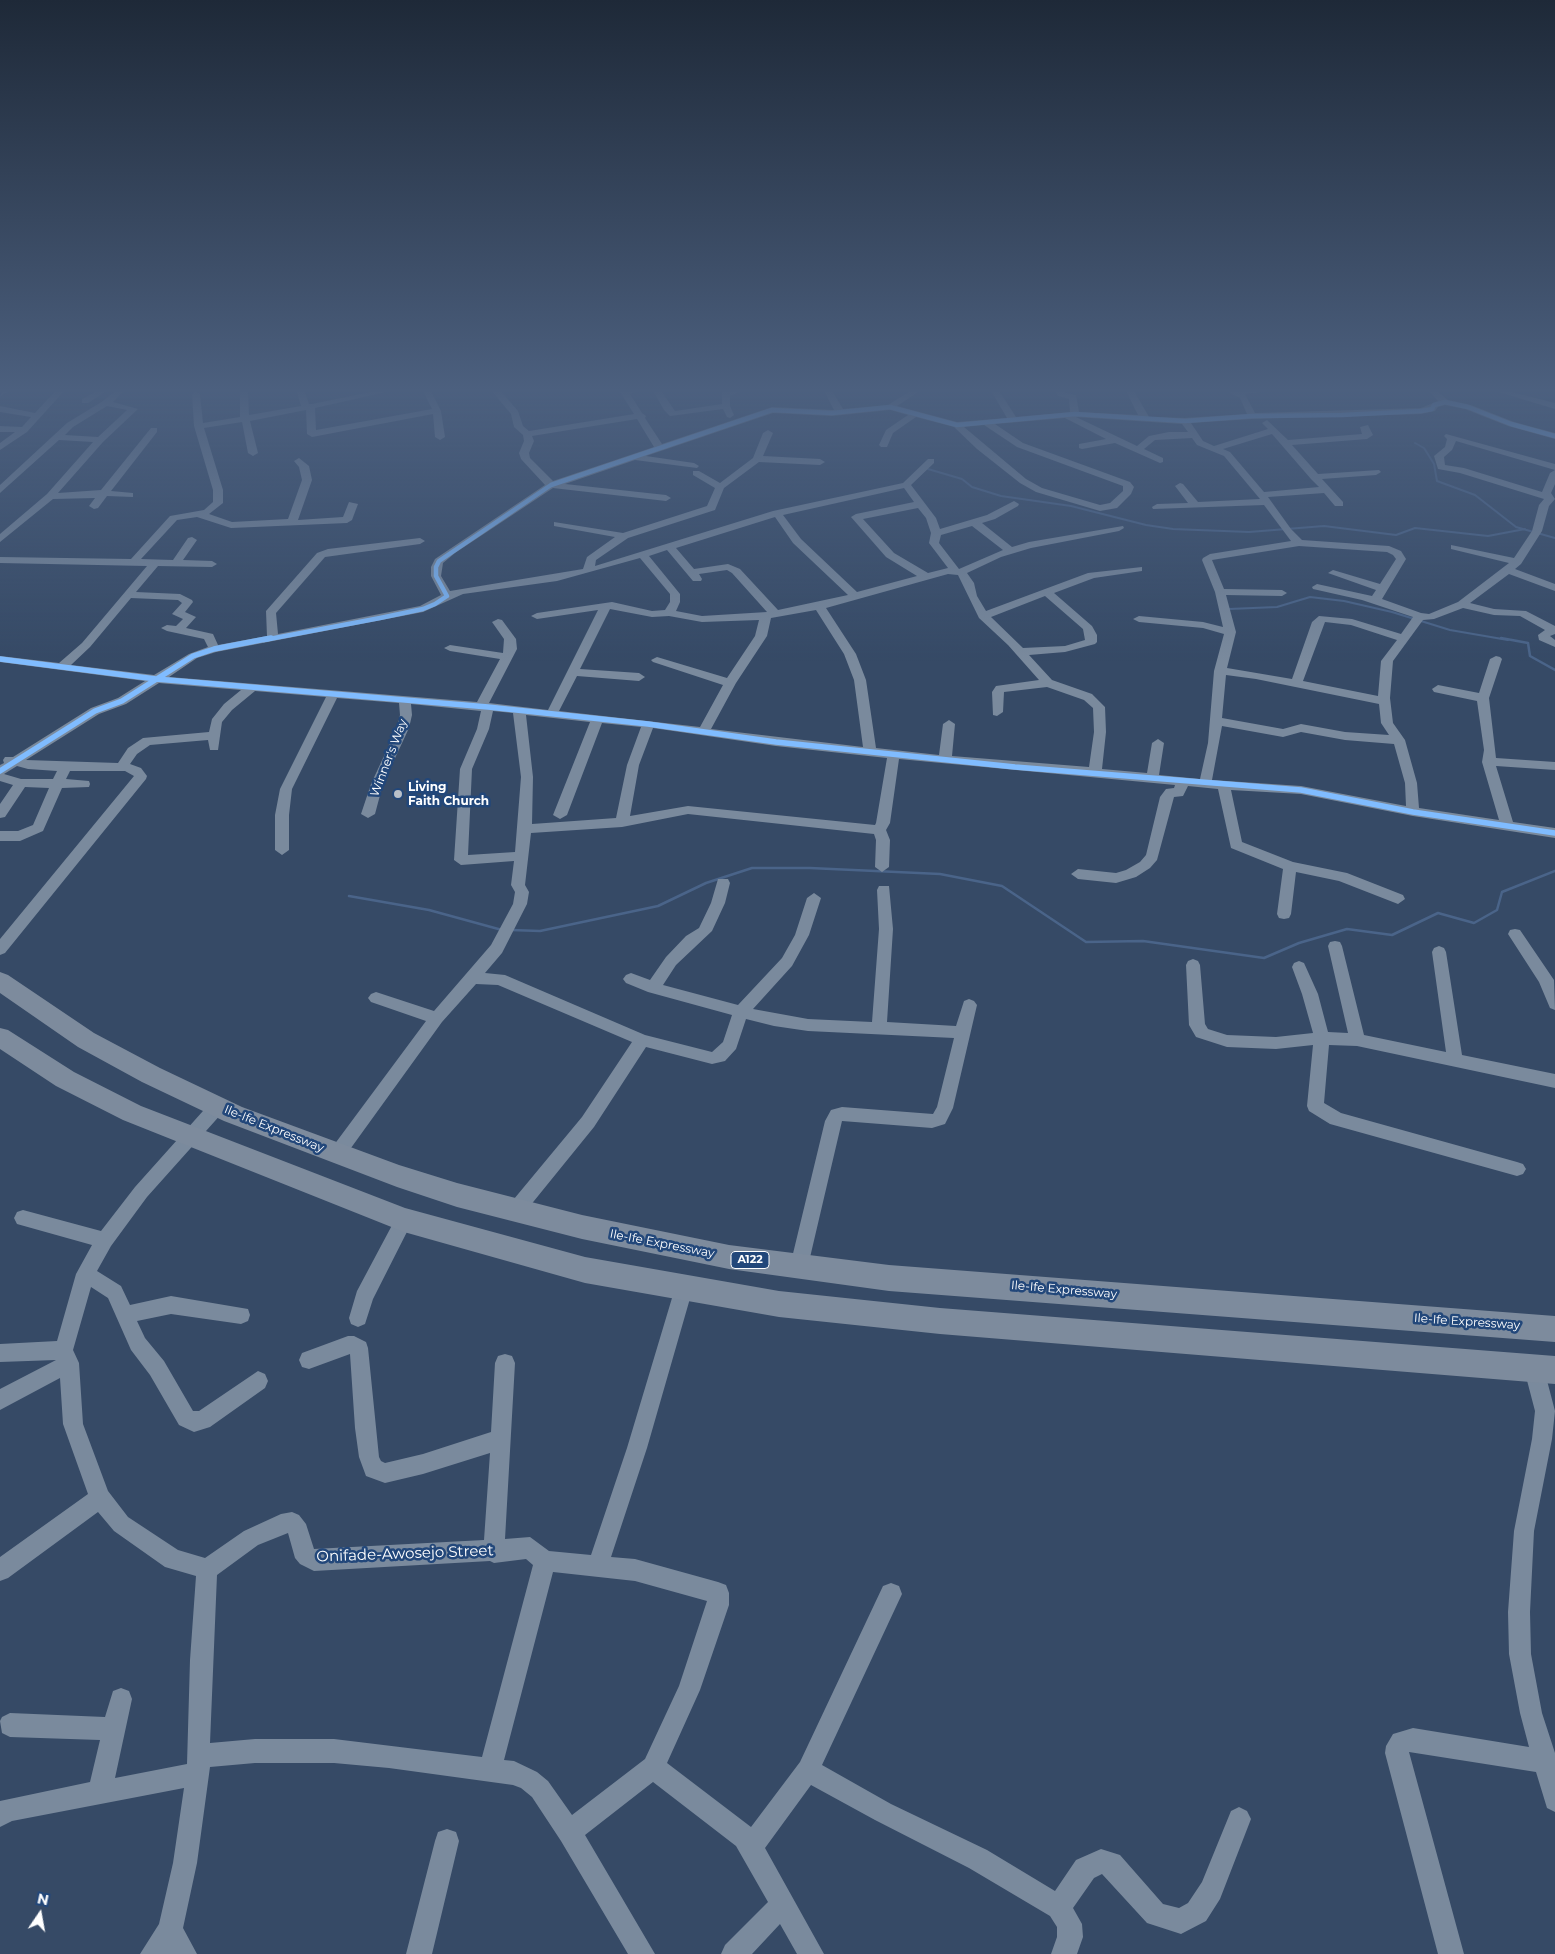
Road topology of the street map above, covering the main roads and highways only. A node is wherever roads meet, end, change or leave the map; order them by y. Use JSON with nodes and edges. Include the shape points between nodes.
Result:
{"nodes":[{"id":1,"x":0,"y":981,"type":"edge"},
{"id":2,"x":0,"y":1037,"type":"edge"},
{"id":3,"x":1555,"y":1329,"type":"edge"},
{"id":4,"x":1544,"y":1369,"type":"edge"}],
"edges":[{"from":1,"to":3,"type":"highway","name":"Ile-Ife Expressway","number":"A122","via":[[86,1040],[217,1107],[337,1154],[457,1195],[659,1244],[729,1257],[889,1278]]},
{"from":2,"to":4,"type":"highway","via":[[65,1079],[189,1136],[404,1220],[585,1270],[780,1304],[949,1322]]}]}
